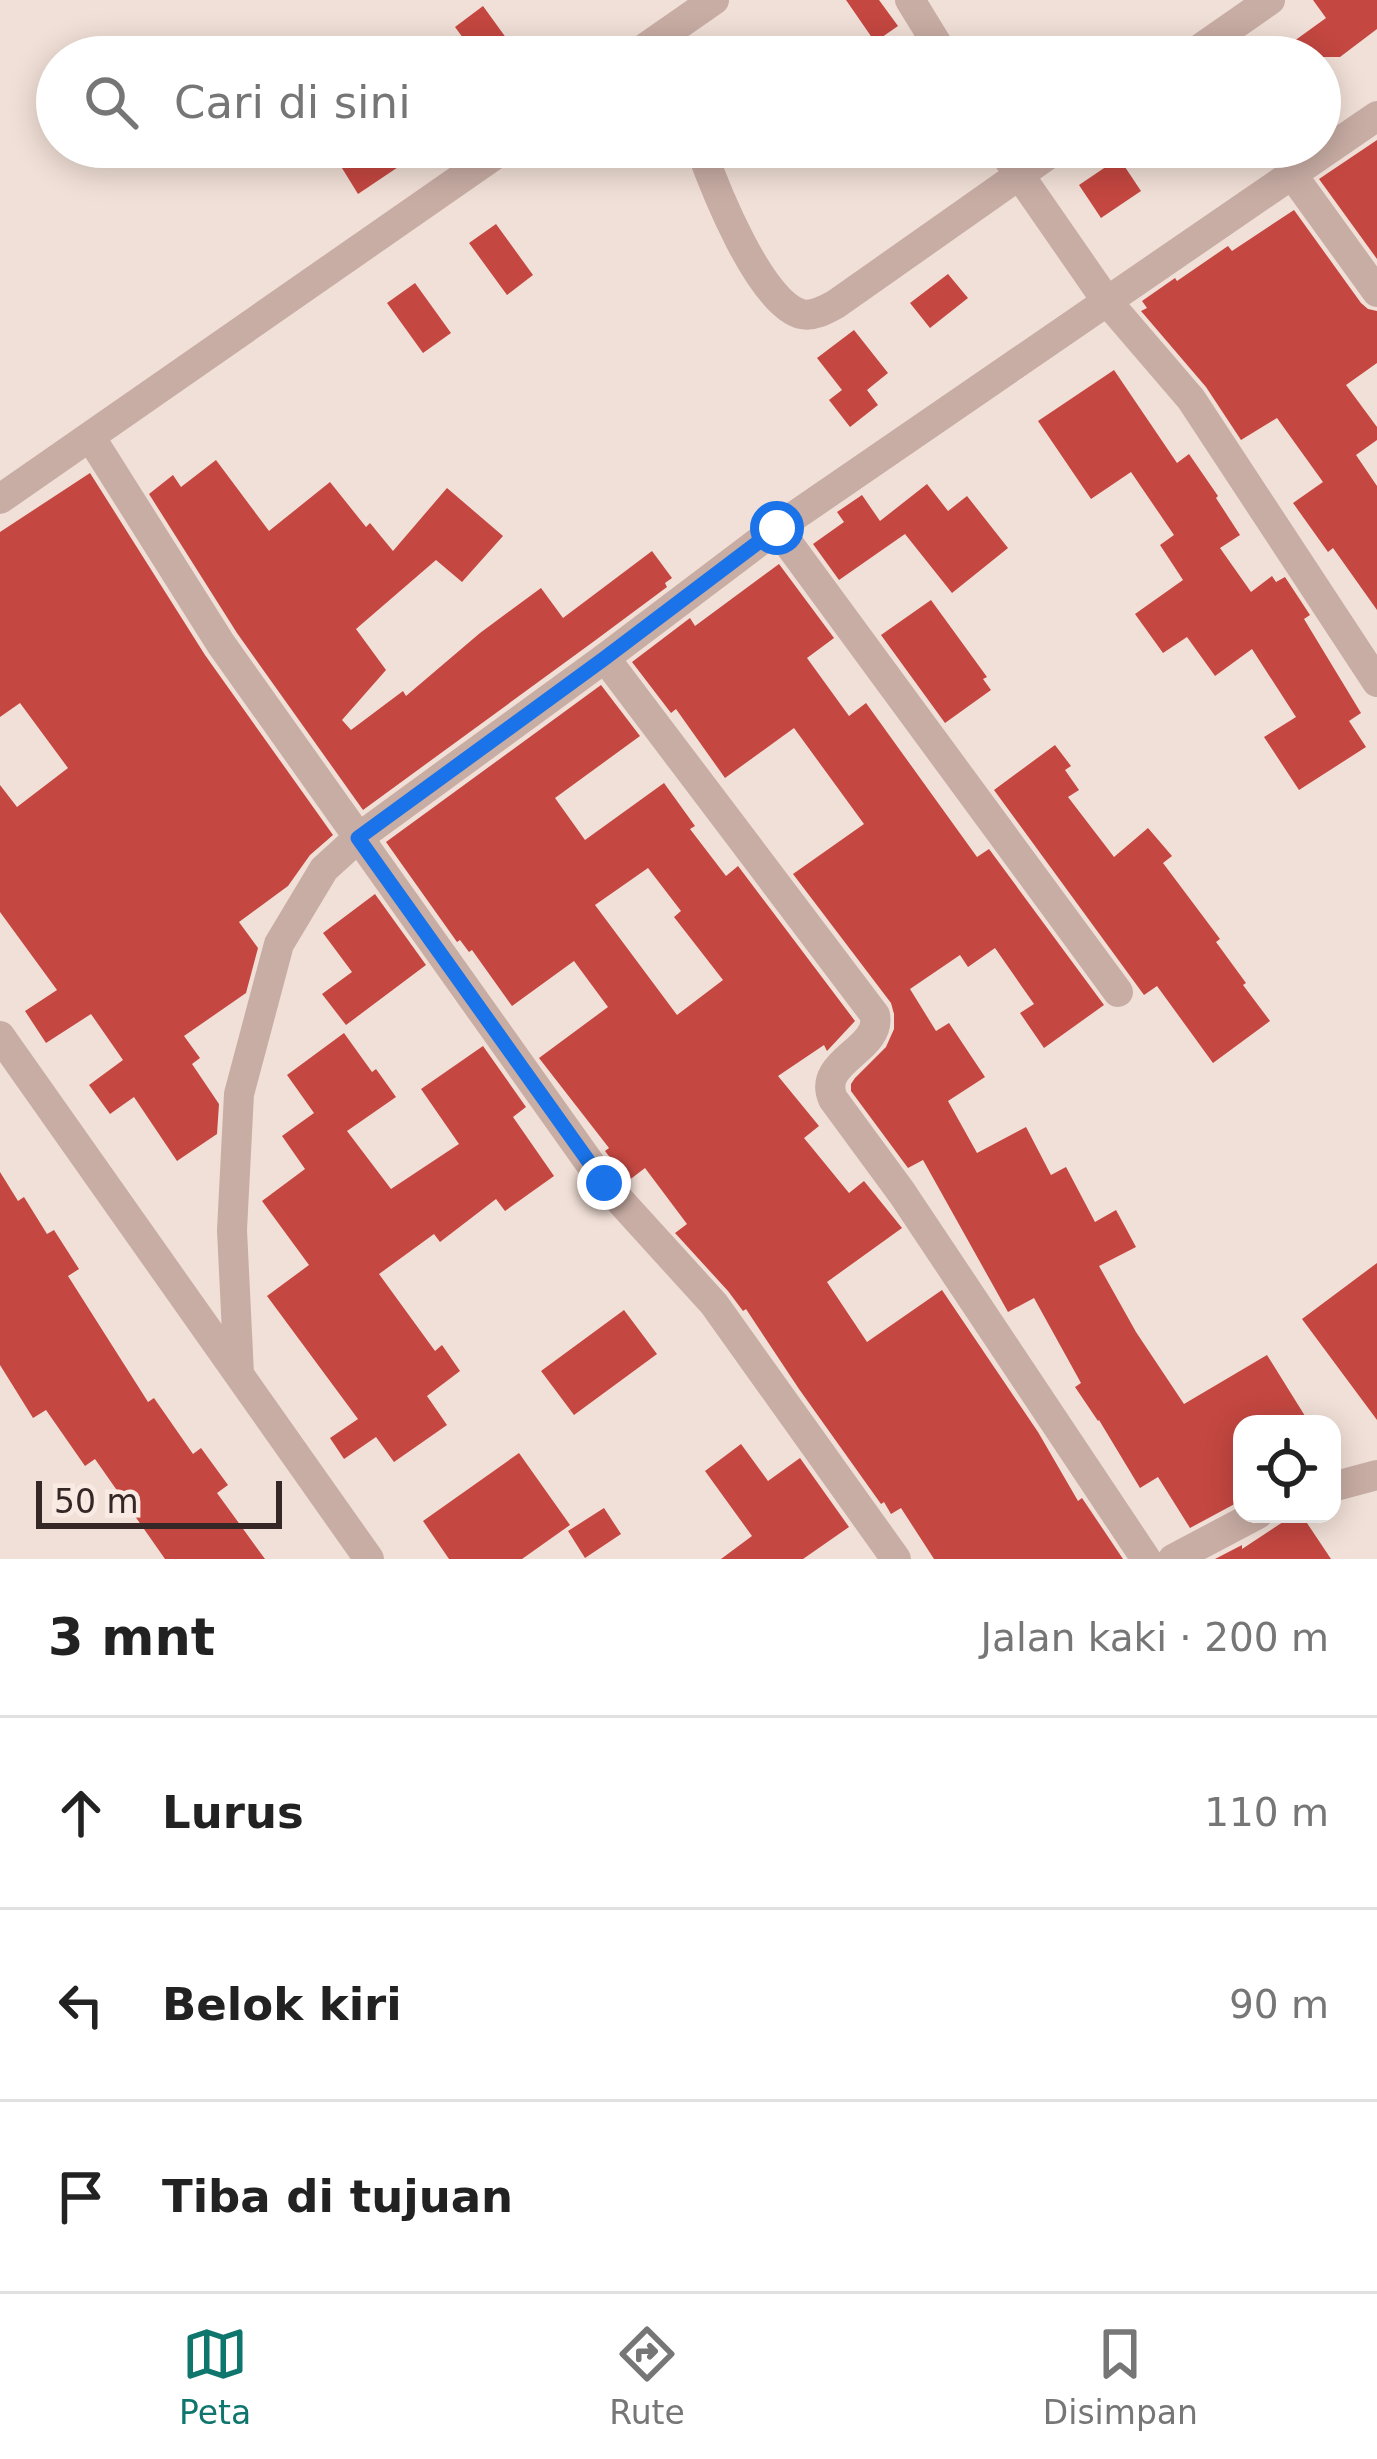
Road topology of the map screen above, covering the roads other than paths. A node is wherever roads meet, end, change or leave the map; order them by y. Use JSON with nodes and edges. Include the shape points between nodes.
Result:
{"nodes":[{"id":1,"x":715,"y":0,"type":"edge"},
{"id":2,"x":910,"y":0,"type":"edge"},
{"id":3,"x":1270,"y":0,"type":"edge"},
{"id":4,"x":667,"y":36,"type":"edge"},
{"id":5,"x":932,"y":36,"type":"edge"},
{"id":6,"x":1218,"y":36,"type":"edge"},
{"id":7,"x":1377,"y":116,"type":"edge"},
{"id":8,"x":1341,"y":140,"type":"edge"},
{"id":9,"x":476,"y":168,"type":"edge"},
{"id":10,"x":708,"y":168,"type":"edge"},
{"id":11,"x":1014,"y":168,"type":"edge"},
{"id":12,"x":1029,"y":168,"type":"edge"},
{"id":13,"x":1299,"y":168,"type":"edge"},
{"id":14,"x":1292,"y":173,"type":"junction"},
{"id":15,"x":1019,"y":175,"type":"junction"},
{"id":16,"x":1377,"y":292,"type":"edge"},
{"id":17,"x":1106,"y":300,"type":"junction"},
{"id":18,"x":91,"y":438,"type":"junction"},
{"id":19,"x":0,"y":499,"type":"edge"},
{"id":20,"x":777,"y":528,"type":"junction"},
{"id":21,"x":605,"y":658,"type":"junction"},
{"id":22,"x":1377,"y":682,"type":"edge"},
{"id":23,"x":358,"y":838,"type":"junction"},
{"id":24,"x":1118,"y":992,"type":"dead end"},
{"id":25,"x":0,"y":1036,"type":"edge"},
{"id":26,"x":239,"y":1374,"type":"junction"},
{"id":27,"x":1377,"y":1475,"type":"edge"},
{"id":28,"x":1341,"y":1485,"type":"edge"},
{"id":29,"x":1242,"y":1523,"type":"edge"},
{"id":30,"x":1178,"y":1558,"type":"edge"},
{"id":31,"x":369,"y":1559,"type":"edge"},
{"id":32,"x":896,"y":1559,"type":"edge"},
{"id":33,"x":1146,"y":1559,"type":"edge"}],
"edges":[{"from":1,"to":4,"type":"street"},
{"from":2,"to":5,"type":"street"},
{"from":3,"to":6,"type":"street"},
{"from":7,"to":8,"type":"street"},
{"from":9,"to":18,"type":"street"},
{"from":10,"to":15,"type":"street","via":[[773,293],[802,314],[836,304]]},
{"from":11,"to":15,"type":"street"},
{"from":12,"to":15,"type":"street"},
{"from":13,"to":14,"type":"street"},
{"from":14,"to":16,"type":"street"},
{"from":14,"to":17,"type":"street"},
{"from":15,"to":17,"type":"street"},
{"from":17,"to":20,"type":"street"},
{"from":17,"to":22,"type":"street","via":[[1191,399]]},
{"from":18,"to":19,"type":"street"},
{"from":18,"to":23,"type":"street","via":[[221,644]]},
{"from":20,"to":21,"type":"street"},
{"from":20,"to":24,"type":"street"},
{"from":21,"to":23,"type":"street"},
{"from":21,"to":33,"type":"street","via":[[875,1015],[873,1033],[830,1081],[833,1099]]},
{"from":23,"to":26,"type":"street","via":[[324,869],[279,944],[239,1094],[232,1230]]},
{"from":23,"to":32,"type":"street","via":[[604,1183],[714,1304]]},
{"from":25,"to":26,"type":"street"},
{"from":26,"to":31,"type":"street"},
{"from":27,"to":28,"type":"street"},
{"from":29,"to":30,"type":"street"}]}
